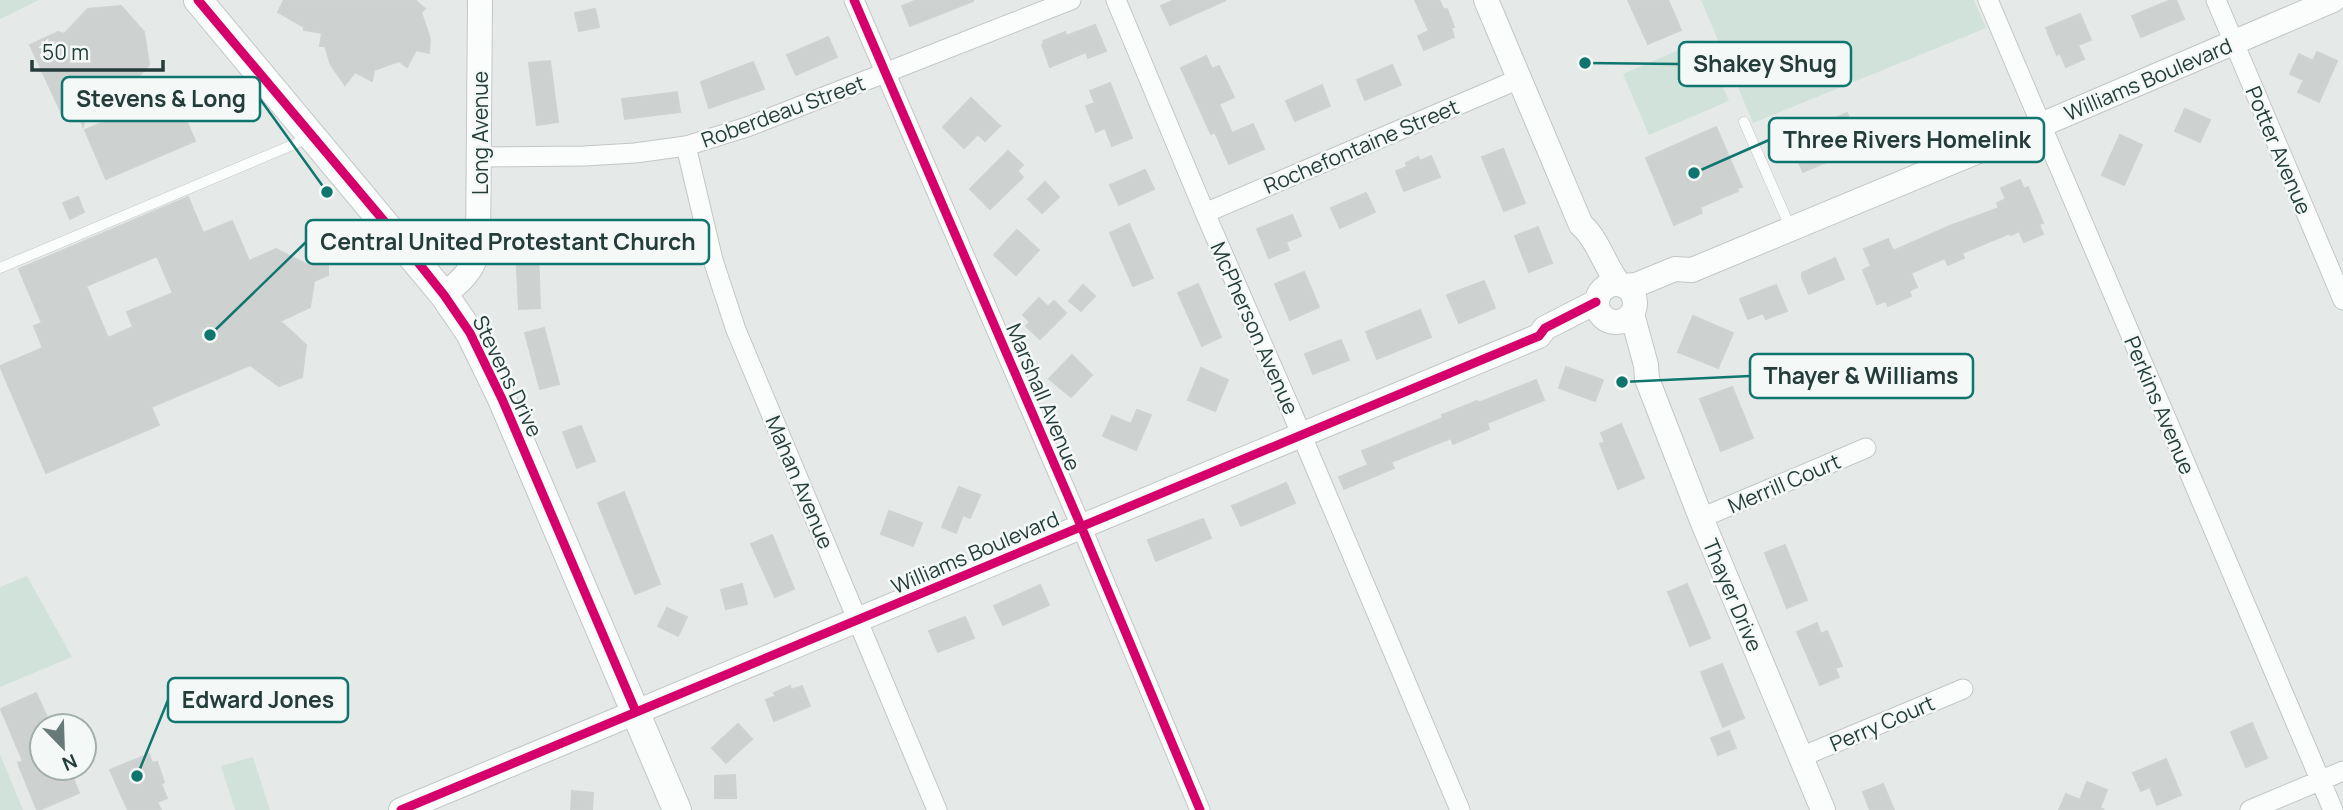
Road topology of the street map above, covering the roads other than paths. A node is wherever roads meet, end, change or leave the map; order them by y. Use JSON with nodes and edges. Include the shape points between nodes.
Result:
{"nodes":[{"id":1,"x":198,"y":0,"type":"edge"},
{"id":2,"x":480,"y":0,"type":"edge"},
{"id":3,"x":854,"y":0,"type":"edge"},
{"id":4,"x":1071,"y":0,"type":"edge"},
{"id":5,"x":1116,"y":0,"type":"edge"},
{"id":6,"x":1486,"y":0,"type":"edge"},
{"id":7,"x":1988,"y":0,"type":"edge"},
{"id":8,"x":2216,"y":0,"type":"edge"},
{"id":9,"x":2333,"y":0,"type":"edge"},
{"id":10,"x":2234,"y":42,"type":"junction"},
{"id":11,"x":885,"y":73,"type":"junction"},
{"id":12,"x":1519,"y":79,"type":"junction"},
{"id":13,"x":1744,"y":122,"type":"dead end"},
{"id":14,"x":2041,"y":125,"type":"junction"},
{"id":15,"x":312,"y":136,"type":"junction"},
{"id":16,"x":686,"y":146,"type":"junction"},
{"id":17,"x":480,"y":157,"type":"junction"},
{"id":18,"x":1205,"y":214,"type":"junction"},
{"id":19,"x":1791,"y":230,"type":"junction"},
{"id":20,"x":0,"y":268,"type":"edge"},
{"id":21,"x":444,"y":295,"type":"junction"},
{"id":22,"x":2343,"y":300,"type":"edge"},
{"id":23,"x":1615,"y":303,"type":"junction"},
{"id":24,"x":1302,"y":435,"type":"junction"},
{"id":25,"x":1866,"y":448,"type":"dead end"},
{"id":26,"x":1701,"y":518,"type":"junction"},
{"id":27,"x":1081,"y":526,"type":"junction"},
{"id":28,"x":858,"y":621,"type":"junction"},
{"id":29,"x":1963,"y":689,"type":"dead end"},
{"id":30,"x":636,"y":712,"type":"junction"},
{"id":31,"x":1801,"y":757,"type":"junction"},
{"id":32,"x":2343,"y":771,"type":"edge"},
{"id":33,"x":2320,"y":781,"type":"junction"},
{"id":34,"x":417,"y":807,"type":"edge"},
{"id":35,"x":677,"y":810,"type":"edge"},
{"id":36,"x":937,"y":810,"type":"edge"},
{"id":37,"x":1200,"y":810,"type":"edge"},
{"id":38,"x":1460,"y":810,"type":"edge"},
{"id":39,"x":1823,"y":810,"type":"edge"},
{"id":40,"x":2250,"y":810,"type":"edge"},
{"id":41,"x":2333,"y":810,"type":"edge"}],
"edges":[{"from":1,"to":15,"type":"main road","name":"Stevens Drive"},
{"from":2,"to":17,"type":"street","name":"Long Avenue"},
{"from":3,"to":11,"type":"street","name":"Marshall Avenue"},
{"from":4,"to":11,"type":"street","name":"Roberdeau Street"},
{"from":5,"to":18,"type":"street","name":"McPherson Avenue"},
{"from":6,"to":12,"type":"street","name":"Thayer Drive"},
{"from":7,"to":14,"type":"street","name":"Perkins Avenue"},
{"from":8,"to":10,"type":"street","name":"Potter Avenue"},
{"from":9,"to":10,"type":"street","name":"Williams Boulevard"},
{"from":10,"to":14,"type":"street","name":"Williams Boulevard"},
{"from":10,"to":22,"type":"street","name":"Potter Avenue"},
{"from":11,"to":16,"type":"street","name":"Roberdeau Street"},
{"from":11,"to":27,"type":"street","name":"Marshall Avenue"},
{"from":12,"to":18,"type":"street","name":"Rochefontaine Street"},
{"from":12,"to":23,"type":"street","name":"Thayer Drive","via":[[1581,225],[1578,234]]},
{"from":13,"to":19,"type":"lane"},
{"from":14,"to":19,"type":"street","name":"Williams Boulevard"},
{"from":14,"to":33,"type":"street","name":"Perkins Avenue"},
{"from":15,"to":20,"type":"lane"},
{"from":15,"to":21,"type":"main road","name":"Stevens Drive"},
{"from":16,"to":17,"type":"street","name":"Roberdeau Street","via":[[584,156]]},
{"from":16,"to":28,"type":"street","name":"Mahan Avenue","via":[[713,260],[736,330]]},
{"from":17,"to":21,"type":"street","name":"Long Avenue","via":[[476,260]]},
{"from":18,"to":24,"type":"street","name":"McPherson Avenue"},
{"from":19,"to":23,"type":"street","name":"Williams Boulevard","via":[[1692,270],[1675,269],[1636,285]]},
{"from":21,"to":30,"type":"main road","name":"Stevens Drive","via":[[470,332],[492,376]]},
{"from":23,"to":24,"type":"street","name":"Williams Boulevard","via":[[1549,338],[1539,336]]},
{"from":23,"to":26,"type":"street","name":"Thayer Drive","via":[[1623,342],[1636,369],[1647,379]]},
{"from":24,"to":27,"type":"street","name":"Williams Boulevard"},
{"from":24,"to":38,"type":"street","name":"McPherson Avenue"},
{"from":25,"to":26,"type":"street","name":"Merrill Court"},
{"from":26,"to":31,"type":"street","name":"Thayer Drive"},
{"from":27,"to":28,"type":"street","name":"Williams Boulevard"},
{"from":27,"to":37,"type":"street","name":"Marshall Avenue"},
{"from":28,"to":30,"type":"street","name":"Williams Boulevard"},
{"from":28,"to":36,"type":"street","name":"Mahan Avenue"},
{"from":29,"to":31,"type":"street","name":"Perry Court"},
{"from":30,"to":34,"type":"street","name":"Williams Boulevard"},
{"from":30,"to":35,"type":"main road","name":"Stevens Drive"},
{"from":31,"to":39,"type":"street","name":"Thayer Drive"},
{"from":32,"to":33,"type":"street"},
{"from":33,"to":40,"type":"street"},
{"from":33,"to":41,"type":"street","name":"Perkins Avenue"}]}
